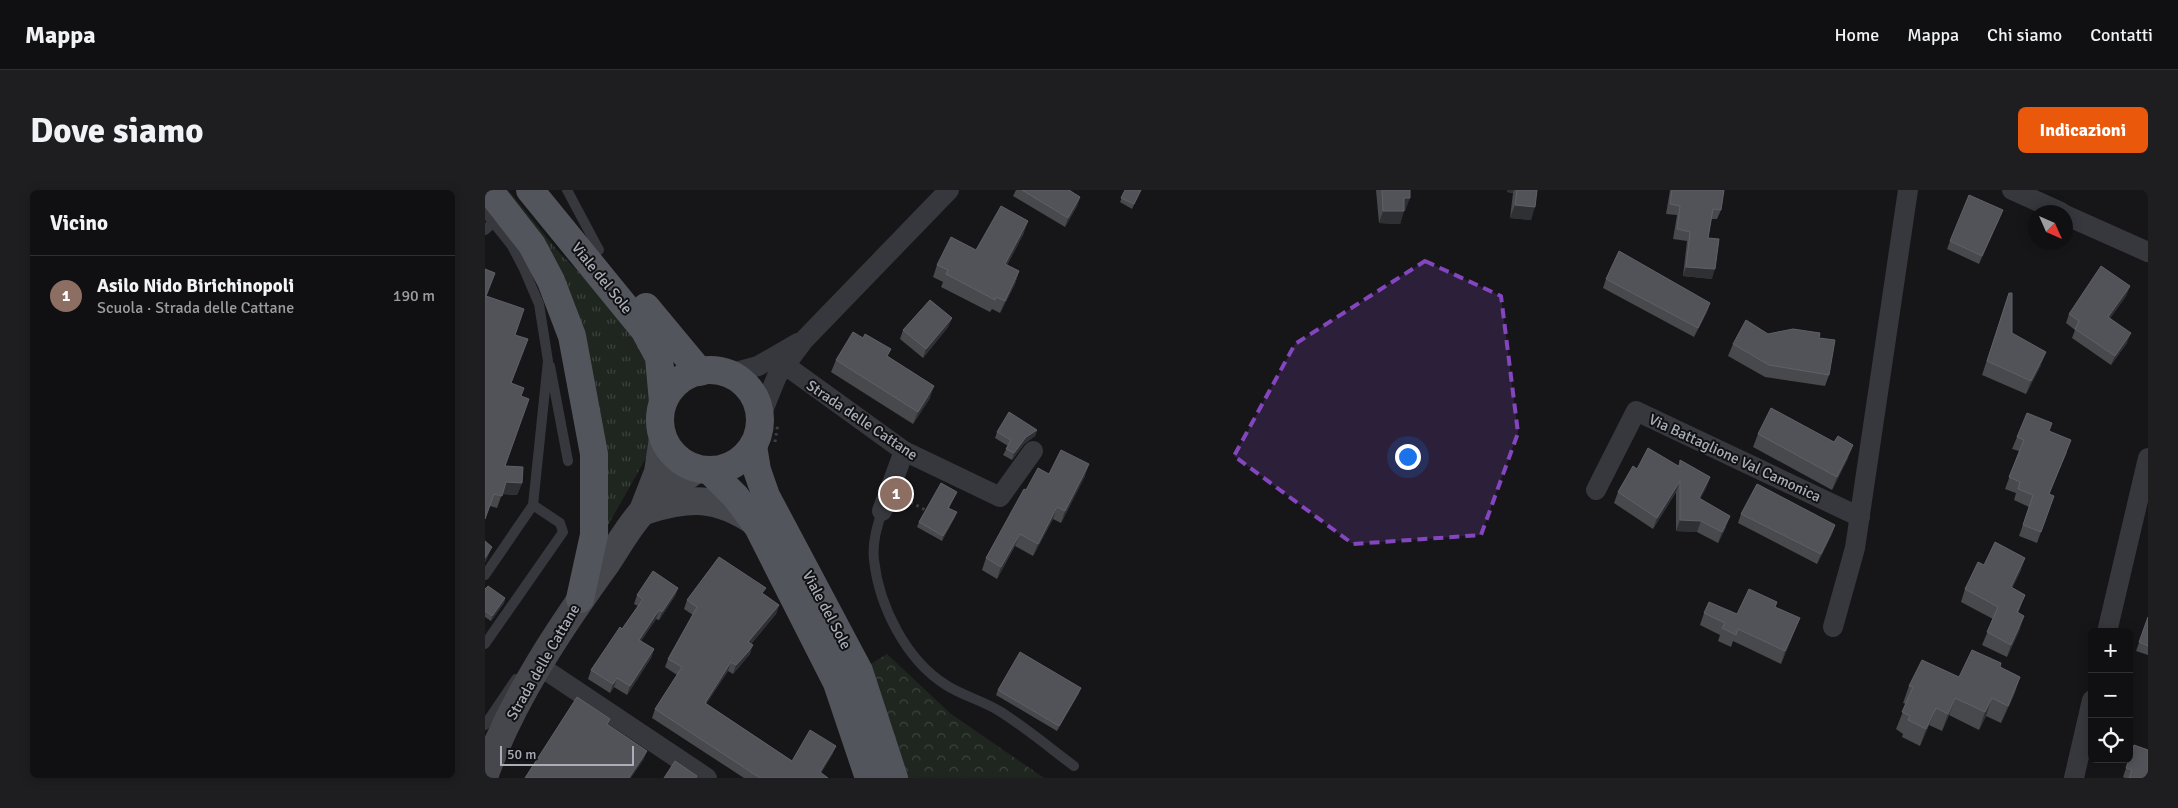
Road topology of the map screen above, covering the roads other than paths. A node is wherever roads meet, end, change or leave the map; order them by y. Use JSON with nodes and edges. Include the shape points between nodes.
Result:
{"nodes":[{"id":1,"x":489,"y":190,"type":"edge"},
{"id":2,"x":530,"y":190,"type":"edge"},
{"id":3,"x":549,"y":190,"type":"edge"},
{"id":4,"x":567,"y":190,"type":"edge"},
{"id":5,"x":949,"y":190,"type":"edge"},
{"id":6,"x":1908,"y":190,"type":"edge"},
{"id":7,"x":2012,"y":190,"type":"edge"},
{"id":8,"x":2045,"y":205,"type":"edge"},
{"id":9,"x":485,"y":212,"type":"edge"},
{"id":10,"x":2073,"y":218,"type":"edge"},
{"id":11,"x":494,"y":222,"type":"junction"},
{"id":12,"x":485,"y":230,"type":"edge"},
{"id":13,"x":599,"y":250,"type":"junction"},
{"id":14,"x":2148,"y":252,"type":"edge"},
{"id":15,"x":804,"y":340,"type":"junction"},
{"id":16,"x":548,"y":361,"type":"junction"},
{"id":17,"x":785,"y":365,"type":"junction"},
{"id":18,"x":700,"y":372,"type":"junction"},
{"id":19,"x":729,"y":374,"type":"junction"},
{"id":20,"x":663,"y":402,"type":"junction"},
{"id":21,"x":769,"y":416,"type":"junction"},
{"id":22,"x":663,"y":438,"type":"junction"},
{"id":23,"x":763,"y":446,"type":"junction"},
{"id":24,"x":904,"y":451,"type":"junction"},
{"id":25,"x":1033,"y":451,"type":"dead end"},
{"id":26,"x":2148,"y":458,"type":"edge"},
{"id":27,"x":568,"y":461,"type":"dead end"},
{"id":28,"x":703,"y":470,"type":"junction"},
{"id":29,"x":1596,"y":490,"type":"dead end"},
{"id":30,"x":533,"y":505,"type":"junction"},
{"id":31,"x":881,"y":511,"type":"joint"},
{"id":32,"x":643,"y":512,"type":"junction"},
{"id":33,"x":1859,"y":517,"type":"junction"},
{"id":34,"x":755,"y":522,"type":"junction"},
{"id":35,"x":485,"y":575,"type":"edge"},
{"id":36,"x":580,"y":599,"type":"junction"},
{"id":37,"x":1833,"y":627,"type":"dead end"},
{"id":38,"x":2108,"y":628,"type":"edge"},
{"id":39,"x":485,"y":644,"type":"edge"},
{"id":40,"x":538,"y":665,"type":"junction"},
{"id":41,"x":2088,"y":717,"type":"edge"},
{"id":42,"x":489,"y":741,"type":"edge"},
{"id":43,"x":1074,"y":766,"type":"dead end"},
{"id":44,"x":485,"y":774,"type":"edge"},
{"id":45,"x":707,"y":778,"type":"edge"},
{"id":46,"x":869,"y":778,"type":"edge"},
{"id":47,"x":894,"y":778,"type":"edge"},
{"id":48,"x":2074,"y":778,"type":"edge"}],
"edges":[{"from":1,"to":36,"type":"main road","via":[[532,245],[551,281],[571,336],[594,454],[594,535]]},
{"from":2,"to":20,"type":"main road","name":"Viale del Sole","via":[[645,331],[659,357]]},
{"from":3,"to":13,"type":"main road","name":"Viale del Sole"},
{"from":4,"to":13,"type":"lane"},
{"from":5,"to":15,"type":"street"},
{"from":6,"to":33,"type":"street"},
{"from":7,"to":8,"type":"street"},
{"from":9,"to":11,"type":"lane"},
{"from":10,"to":14,"type":"street"},
{"from":11,"to":12,"type":"lane"},
{"from":11,"to":16,"type":"lane","via":[[512,246],[539,304]]},
{"from":13,"to":18,"type":"main road","name":"Viale del Sole"},
{"from":15,"to":17,"type":"street"},
{"from":15,"to":19,"type":"street","via":[[758,366]]},
{"from":16,"to":27,"type":"lane"},
{"from":16,"to":30,"type":"lane"},
{"from":17,"to":21,"type":"street","via":[[777,376]]},
{"from":17,"to":24,"type":"street","name":"Strada delle Cattane"},
{"from":18,"to":19,"type":"main road"},
{"from":18,"to":20,"type":"main road","via":[[682,379]]},
{"from":19,"to":21,"type":"main road","via":[[751,392],[758,407]]},
{"from":20,"to":22,"type":"main road","name":"Viale del Sole","via":[[660,426]]},
{"from":21,"to":23,"type":"main road","name":"Viale del Sole","via":[[758,432]]},
{"from":22,"to":28,"type":"main road","via":[[670,452],[682,462]]},
{"from":22,"to":32,"type":"street","name":"Strada delle Cattane","via":[[658,472]]},
{"from":23,"to":28,"type":"main road","via":[[720,470]]},
{"from":23,"to":47,"type":"main road","name":"Viale del Sole","via":[[757,470],[766,496],[859,671]]},
{"from":24,"to":25,"type":"street","name":"Strada delle Cattane","via":[[1000,497]]},
{"from":24,"to":31,"type":"street"},
{"from":26,"to":38,"type":"street"},
{"from":28,"to":32,"type":"street","name":"Strada delle Cattane","via":[[671,486]]},
{"from":28,"to":34,"type":"main road","via":[[736,496]]},
{"from":29,"to":33,"type":"street","name":"Via Battaglione Val Camonica","via":[[1636,411]]},
{"from":30,"to":35,"type":"lane"},
{"from":30,"to":39,"type":"lane","via":[[559,523],[563,532]]},
{"from":31,"to":43,"type":"lane","via":[[874,551],[880,586],[891,616],[919,664],[946,685],[999,711]]},
{"from":32,"to":34,"type":"street","via":[[673,502],[705,501],[734,508]]},
{"from":32,"to":36,"type":"street","name":"Strada delle Cattane"},
{"from":33,"to":37,"type":"street","via":[[1855,548]]},
{"from":34,"to":46,"type":"main road","name":"Viale del Sole","via":[[837,683]]},
{"from":36,"to":40,"type":"street","name":"Strada delle Cattane"},
{"from":40,"to":42,"type":"street","name":"Strada delle Cattane"},
{"from":40,"to":45,"type":"street"},
{"from":41,"to":48,"type":"street"},
{"from":42,"to":44,"type":"street","name":"Strada delle Cattane"}]}
